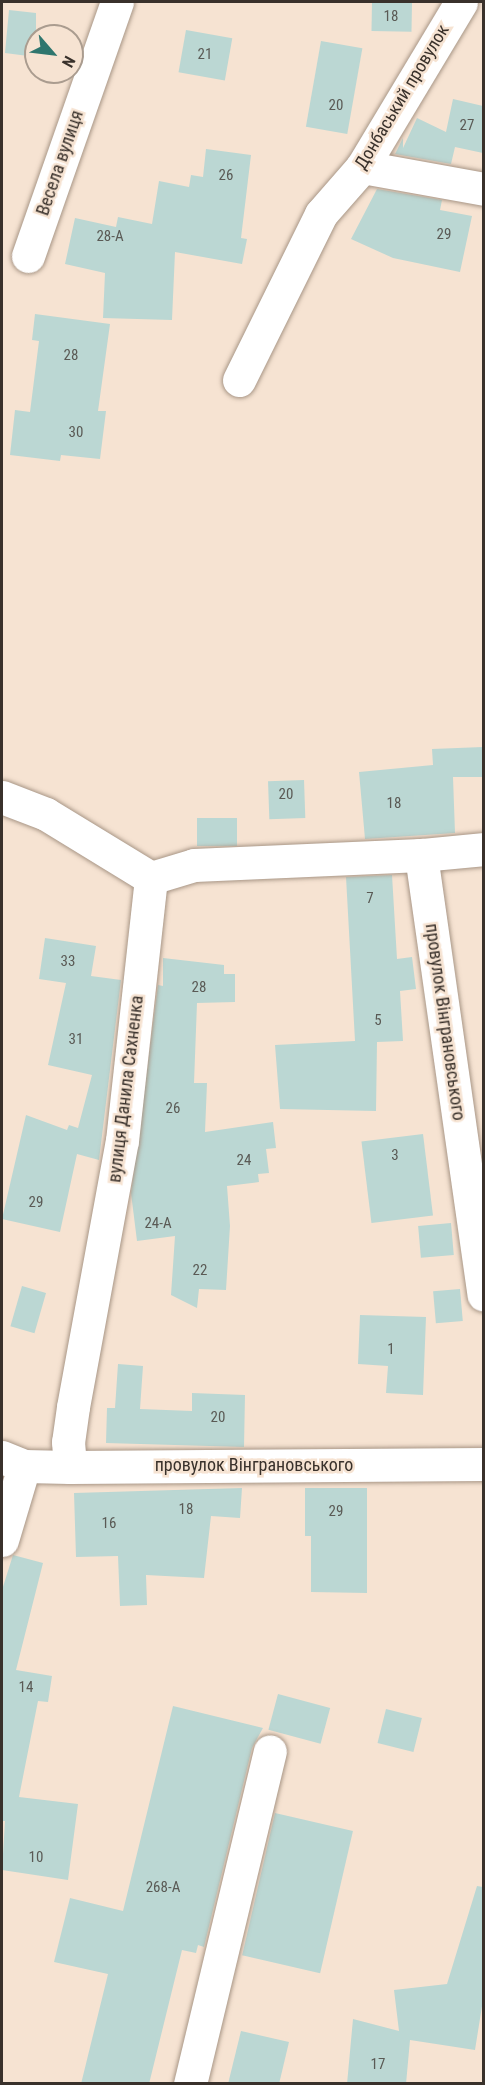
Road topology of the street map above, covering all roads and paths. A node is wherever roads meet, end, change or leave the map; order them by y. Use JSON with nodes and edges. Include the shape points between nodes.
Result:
{"nodes":[{"id":1,"x":117,"y":2,"type":"edge"},
{"id":2,"x":460,"y":2,"type":"edge"},
{"id":3,"x":362,"y":167,"type":"junction"},
{"id":4,"x":483,"y":189,"type":"edge"},
{"id":5,"x":28,"y":256,"type":"dead end"},
{"id":6,"x":239,"y":380,"type":"dead end"},
{"id":7,"x":2,"y":797,"type":"edge"},
{"id":8,"x":483,"y":849,"type":"edge"},
{"id":9,"x":421,"y":855,"type":"junction"},
{"id":10,"x":151,"y":878,"type":"junction"},
{"id":11,"x":483,"y":1295,"type":"edge"},
{"id":12,"x":13,"y":1461,"type":"edge"},
{"id":13,"x":483,"y":1464,"type":"edge"},
{"id":14,"x":70,"y":1467,"type":"junction"},
{"id":15,"x":2,"y":1540,"type":"edge"},
{"id":16,"x":270,"y":1752,"type":"dead end"},
{"id":17,"x":190,"y":2084,"type":"edge"}],
"edges":[{"from":1,"to":5,"type":"street","name":"Весела вулиця"},
{"from":2,"to":3,"type":"street","name":"Донбаський провулок"},
{"from":3,"to":4,"type":"street"},
{"from":3,"to":6,"type":"street","name":"Донбаський провулок","via":[[321,214]]},
{"from":7,"to":10,"type":"street","via":[[46,814]]},
{"from":8,"to":9,"type":"street"},
{"from":9,"to":10,"type":"street","via":[[194,865]]},
{"from":9,"to":11,"type":"street","name":"провулок Вінграновського"},
{"from":10,"to":14,"type":"street","name":"вулиця Данила Сахненка","via":[[122,1140],[71,1418]]},
{"from":12,"to":14,"type":"street","name":"провулок Вінграновського"},
{"from":12,"to":15,"type":"street"},
{"from":13,"to":14,"type":"street","name":"провулок Вінграновського"},
{"from":16,"to":17,"type":"street"}]}
